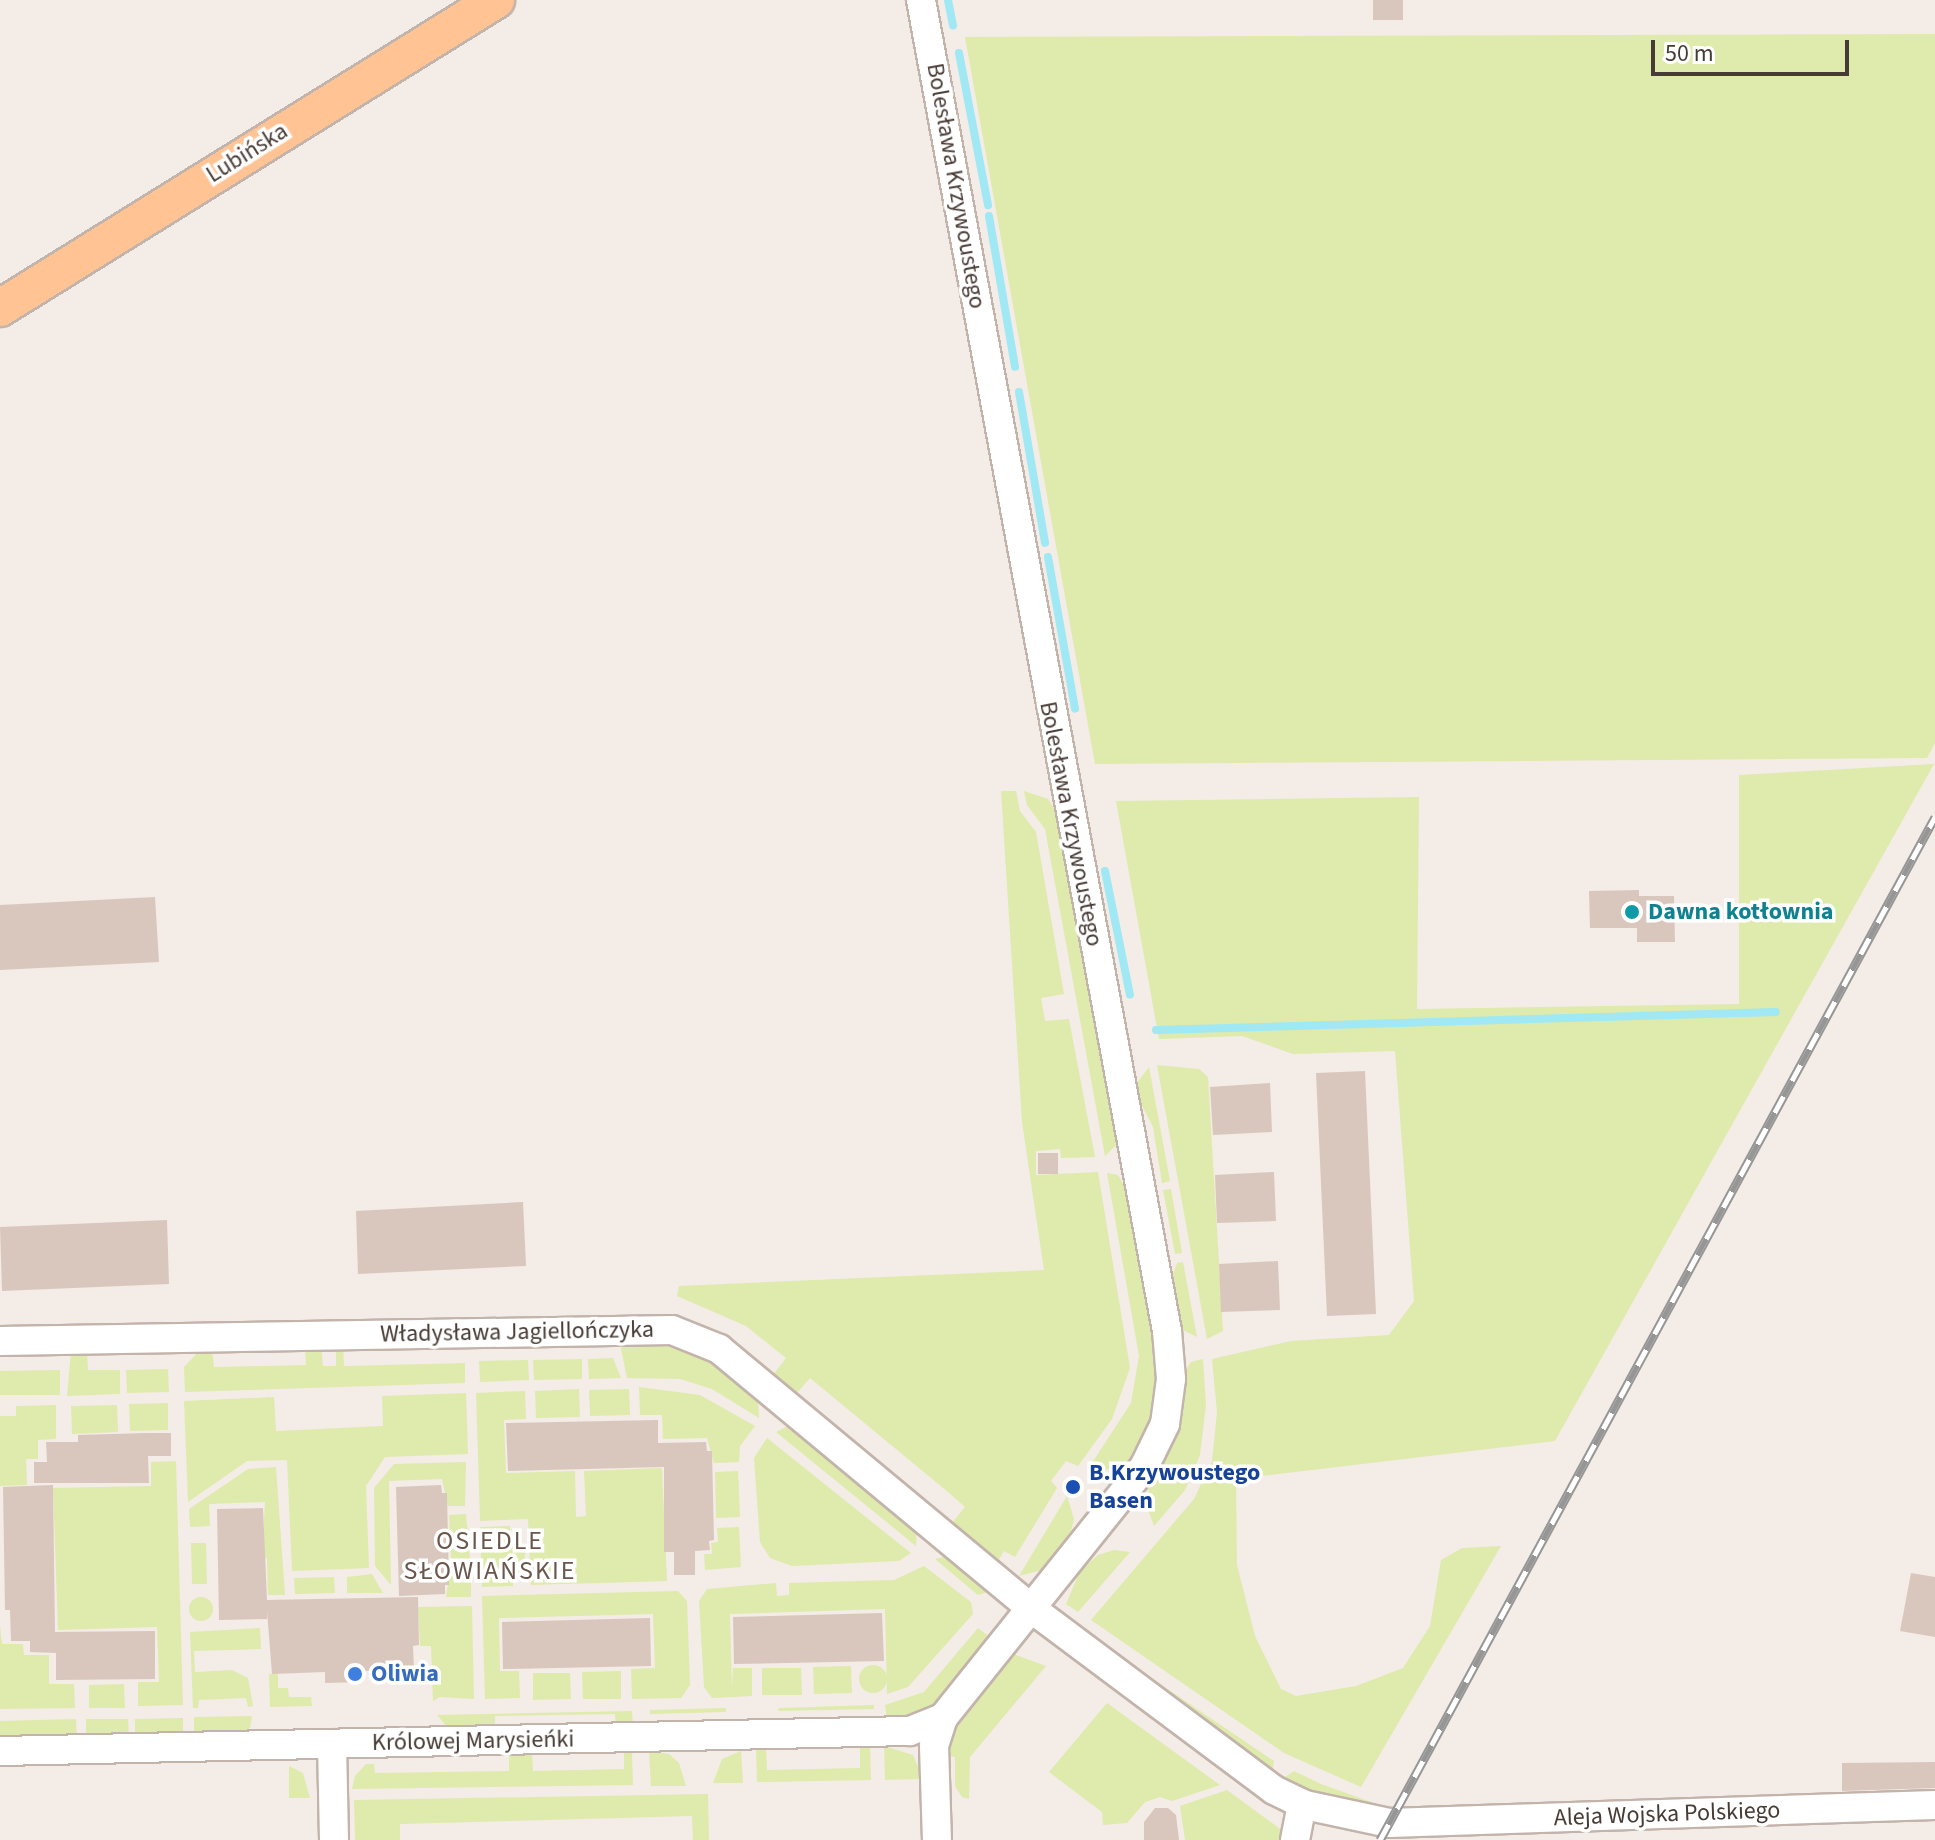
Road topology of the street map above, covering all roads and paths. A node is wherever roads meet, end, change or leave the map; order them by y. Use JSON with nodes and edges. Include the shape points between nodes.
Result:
{"nodes":[{"id":1,"x":496,"y":0,"type":"edge"},
{"id":2,"x":921,"y":0,"type":"edge"},
{"id":3,"x":0,"y":308,"type":"edge"},
{"id":4,"x":0,"y":1341,"type":"edge"},
{"id":5,"x":1032,"y":1609,"type":"junction"},
{"id":6,"x":943,"y":1718,"type":"junction"},
{"id":7,"x":332,"y":1744,"type":"junction"},
{"id":8,"x":0,"y":1751,"type":"edge"},
{"id":9,"x":1302,"y":1804,"type":"junction"},
{"id":10,"x":1935,"y":1805,"type":"edge"},
{"id":11,"x":334,"y":1840,"type":"edge"},
{"id":12,"x":937,"y":1840,"type":"edge"},
{"id":13,"x":1295,"y":1840,"type":"edge"}],
"edges":[{"from":1,"to":3,"type":"main road","name":"Lubińska"},
{"from":2,"to":5,"type":"street","name":"Bolesława Krzywoustego","via":[[1167,1331],[1171,1379],[1165,1424],[1144,1467]]},
{"from":4,"to":5,"type":"street","name":"Władysława Jagiellończyka","via":[[672,1330],[719,1349]]},
{"from":5,"to":6,"type":"street","name":"Bolesława Krzywoustego"},
{"from":5,"to":9,"type":"street","name":"Aleja Wojska Polskiego","via":[[1274,1790]]},
{"from":6,"to":7,"type":"street","name":"Królowej Marysieńki","via":[[910,1731]]},
{"from":6,"to":12,"type":"street","via":[[934,1746]]},
{"from":7,"to":8,"type":"street","name":"Królowej Marysieńki"},
{"from":7,"to":11,"type":"street"},
{"from":9,"to":10,"type":"street","name":"Aleja Wojska Polskiego","via":[[1389,1823]]},
{"from":9,"to":13,"type":"street"}]}
